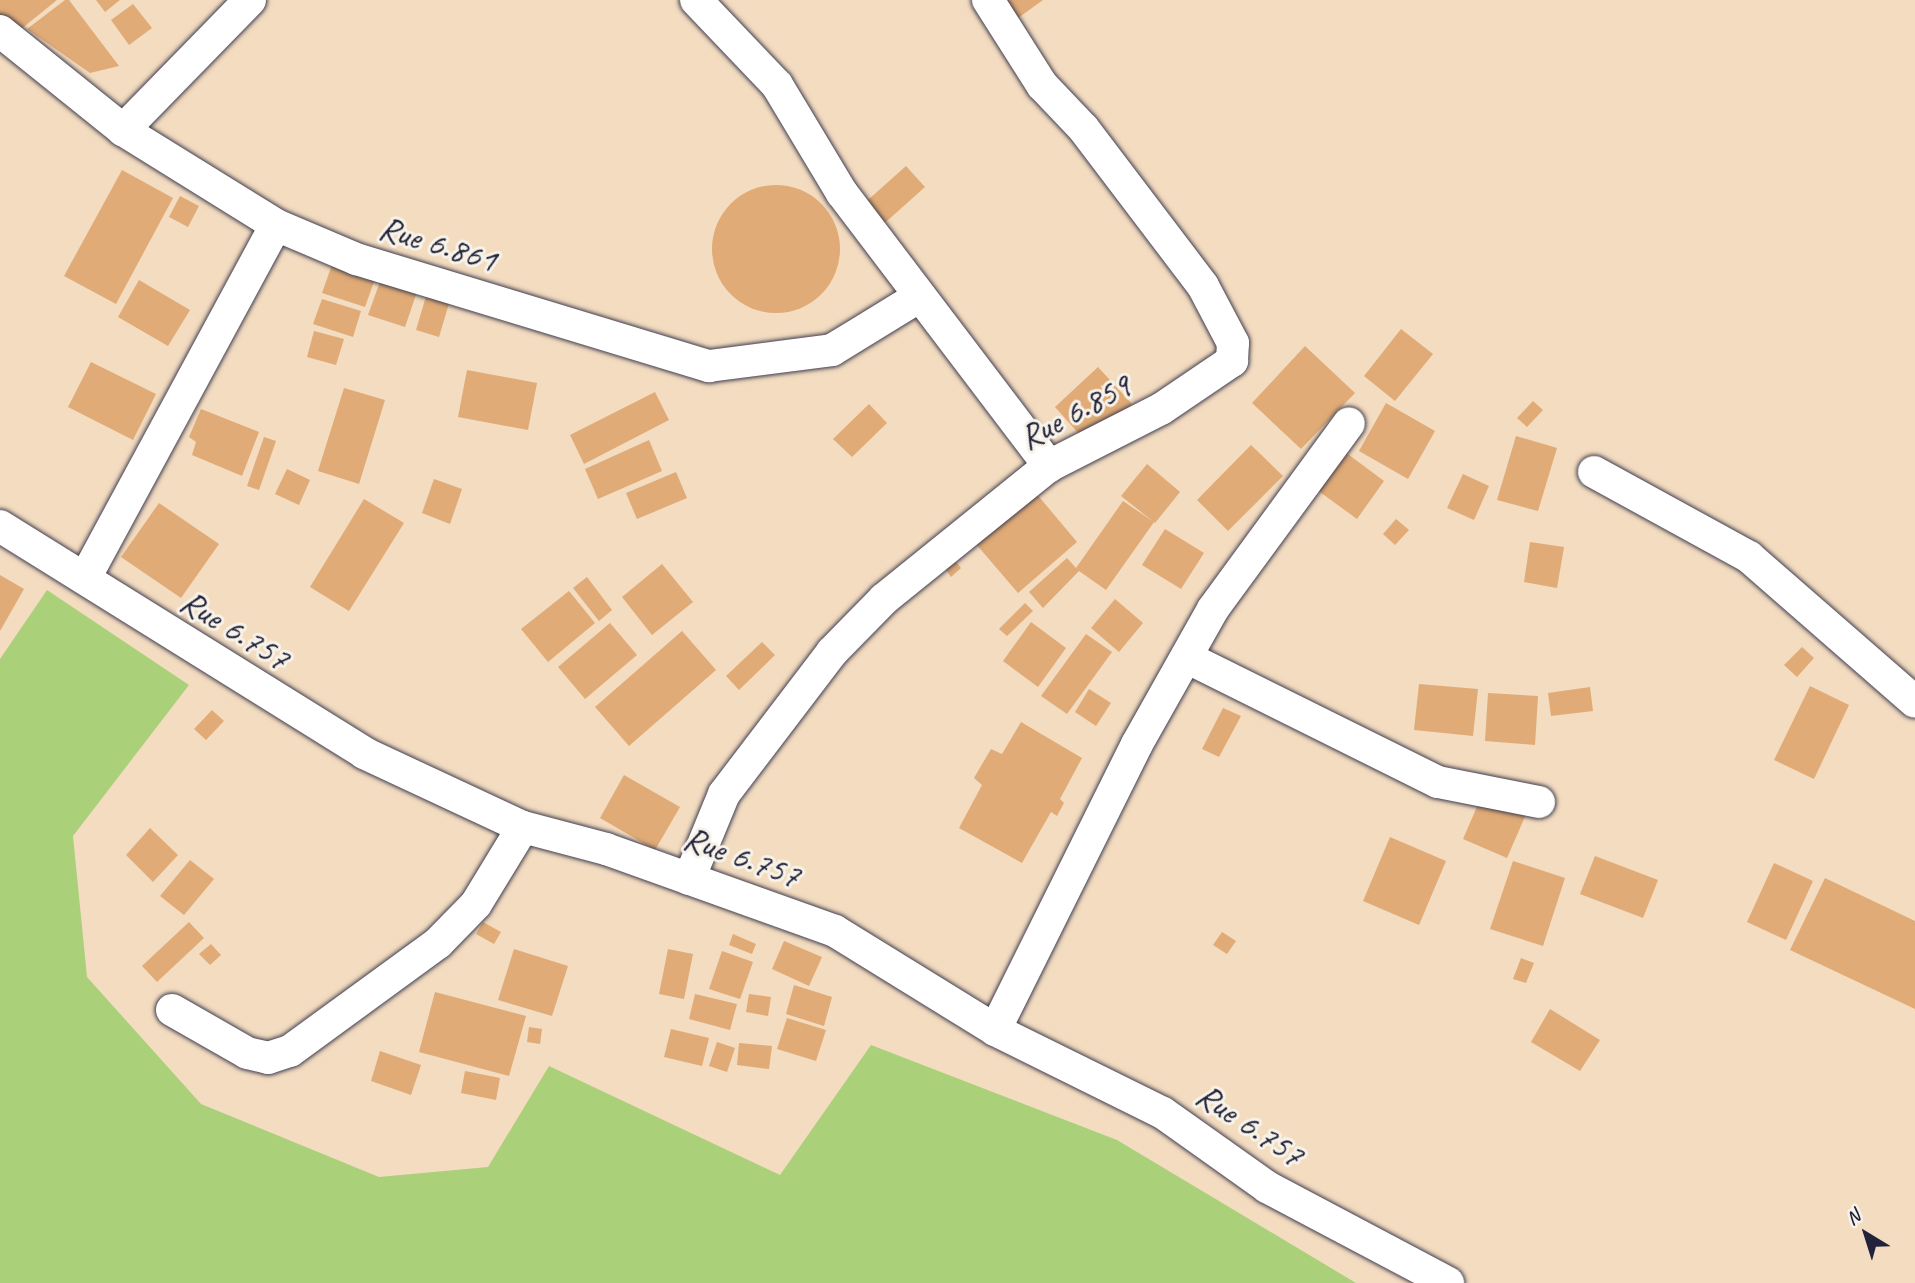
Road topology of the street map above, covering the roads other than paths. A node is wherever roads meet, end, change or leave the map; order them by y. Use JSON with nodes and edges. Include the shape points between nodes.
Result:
{"nodes":[{"id":1,"x":250,"y":0,"type":"edge"},
{"id":2,"x":696,"y":0,"type":"edge"},
{"id":3,"x":988,"y":0,"type":"edge"},
{"id":4,"x":0,"y":31,"type":"edge"},
{"id":5,"x":123,"y":130,"type":"junction"},
{"id":6,"x":276,"y":225,"type":"junction"},
{"id":7,"x":920,"y":296,"type":"junction"},
{"id":8,"x":1349,"y":423,"type":"dead end"},
{"id":9,"x":1049,"y":466,"type":"junction"},
{"id":10,"x":1594,"y":472,"type":"dead end"},
{"id":11,"x":0,"y":526,"type":"edge"},
{"id":12,"x":85,"y":578,"type":"junction"},
{"id":13,"x":1188,"y":657,"type":"junction"},
{"id":14,"x":1915,"y":702,"type":"edge"},
{"id":15,"x":1538,"y":802,"type":"dead end"},
{"id":16,"x":523,"y":827,"type":"junction"},
{"id":17,"x":689,"y":879,"type":"junction"},
{"id":18,"x":172,"y":1010,"type":"dead end"},
{"id":19,"x":995,"y":1030,"type":"junction"},
{"id":20,"x":1448,"y":1283,"type":"edge"}],
"edges":[{"from":1,"to":5,"type":"street"},
{"from":2,"to":7,"type":"street","via":[[777,85],[842,193]]},
{"from":3,"to":9,"type":"street","name":"Rue 6.859","via":[[1042,85],[1166,233],[1233,343],[1233,361],[1224,373]]},
{"from":4,"to":5,"type":"street","name":"Rue 6.861"},
{"from":5,"to":6,"type":"street","name":"Rue 6.861"},
{"from":6,"to":7,"type":"street","name":"Rue 6.861","via":[[356,259],[709,366],[832,350]]},
{"from":6,"to":12,"type":"street"},
{"from":7,"to":9,"type":"street"},
{"from":8,"to":13,"type":"street","via":[[1213,609]]},
{"from":9,"to":17,"type":"street","name":"Rue 6.859","via":[[937,551],[832,652],[724,794]]},
{"from":10,"to":14,"type":"street","via":[[1749,557]]},
{"from":11,"to":12,"type":"street","name":"Rue 6.757"},
{"from":12,"to":16,"type":"street","name":"Rue 6.757","via":[[307,721],[458,801]]},
{"from":13,"to":15,"type":"street","via":[[1438,782]]},
{"from":13,"to":19,"type":"street","via":[[1137,744]]},
{"from":16,"to":17,"type":"street","name":"Rue 6.757"},
{"from":16,"to":18,"type":"street","via":[[475,904],[438,943],[290,1051],[268,1058],[247,1053]]},
{"from":17,"to":19,"type":"street","name":"Rue 6.757","via":[[835,931]]},
{"from":19,"to":20,"type":"street","name":"Rue 6.757","via":[[1163,1113],[1267,1187]]}]}
